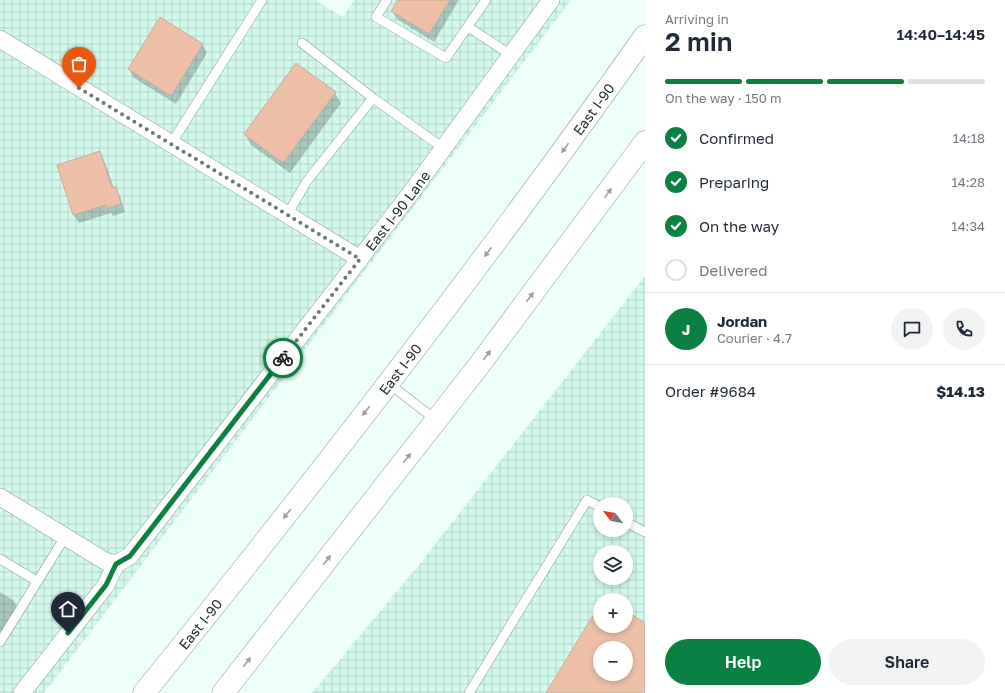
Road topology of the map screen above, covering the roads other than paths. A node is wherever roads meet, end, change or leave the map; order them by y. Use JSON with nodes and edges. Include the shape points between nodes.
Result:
{"nodes":[{"id":1,"x":262,"y":0,"type":"edge"},
{"id":2,"x":387,"y":0,"type":"edge"},
{"id":3,"x":486,"y":0,"type":"edge"},
{"id":4,"x":551,"y":0,"type":"edge"},
{"id":5,"x":468,"y":27,"type":"junction"},
{"id":6,"x":645,"y":30,"type":"edge"},
{"id":7,"x":645,"y":36,"type":"edge"},
{"id":8,"x":0,"y":39,"type":"edge"},
{"id":9,"x":302,"y":43,"type":"dead end"},
{"id":10,"x":511,"y":55,"type":"junction"},
{"id":11,"x":373,"y":98,"type":"junction"},
{"id":12,"x":585,"y":121,"type":"junction"},
{"id":13,"x":171,"y":144,"type":"junction"},
{"id":14,"x":644,"y":144,"type":"edge"},
{"id":15,"x":443,"y":148,"type":"junction"},
{"id":16,"x":287,"y":215,"type":"junction"},
{"id":17,"x":360,"y":259,"type":"junction"},
{"id":18,"x":388,"y":383,"type":"junction"},
{"id":19,"x":436,"y":420,"type":"junction"},
{"id":20,"x":0,"y":497,"type":"edge"},
{"id":21,"x":593,"y":503,"type":"edge"},
{"id":22,"x":633,"y":526,"type":"edge"},
{"id":23,"x":645,"y":532,"type":"edge"},
{"id":24,"x":65,"y":537,"type":"junction"},
{"id":25,"x":0,"y":559,"type":"edge"},
{"id":26,"x":116,"y":564,"type":"junction"},
{"id":27,"x":37,"y":581,"type":"junction"},
{"id":28,"x":0,"y":642,"type":"edge"},
{"id":29,"x":22,"y":693,"type":"edge"},
{"id":30,"x":144,"y":693,"type":"edge"},
{"id":31,"x":223,"y":693,"type":"edge"},
{"id":32,"x":469,"y":693,"type":"edge"}],
"edges":[{"from":1,"to":13,"type":"lane"},
{"from":2,"to":5,"type":"lane","via":[[376,17],[446,58]]},
{"from":3,"to":5,"type":"lane"},
{"from":4,"to":10,"type":"street","name":"East I-90 Lane"},
{"from":5,"to":10,"type":"lane"},
{"from":6,"to":12,"type":"highway"},
{"from":7,"to":12,"type":"highway","name":"East I-90"},
{"from":8,"to":13,"type":"street"},
{"from":9,"to":11,"type":"lane"},
{"from":10,"to":15,"type":"street","name":"East I-90 Lane"},
{"from":11,"to":15,"type":"lane"},
{"from":11,"to":16,"type":"lane","via":[[308,181]]},
{"from":12,"to":18,"type":"highway","name":"East I-90","one_way":true},
{"from":13,"to":16,"type":"street"},
{"from":19,"to":14,"type":"highway","one_way":true},
{"from":15,"to":17,"type":"street","name":"East I-90 Lane"},
{"from":16,"to":17,"type":"street"},
{"from":17,"to":26,"type":"street","name":"East I-90 Lane","via":[[130,556]]},
{"from":18,"to":19,"type":"lane"},
{"from":18,"to":30,"type":"highway","name":"East I-90","one_way":true},
{"from":31,"to":19,"type":"highway","one_way":true},
{"from":20,"to":24,"type":"street"},
{"from":21,"to":32,"type":"lane","via":[[587,500]]},
{"from":22,"to":23,"type":"lane"},
{"from":24,"to":26,"type":"street","via":[[105,561]]},
{"from":24,"to":27,"type":"lane"},
{"from":25,"to":27,"type":"lane"},
{"from":26,"to":29,"type":"street","via":[[106,585]]},
{"from":27,"to":28,"type":"lane"}]}
